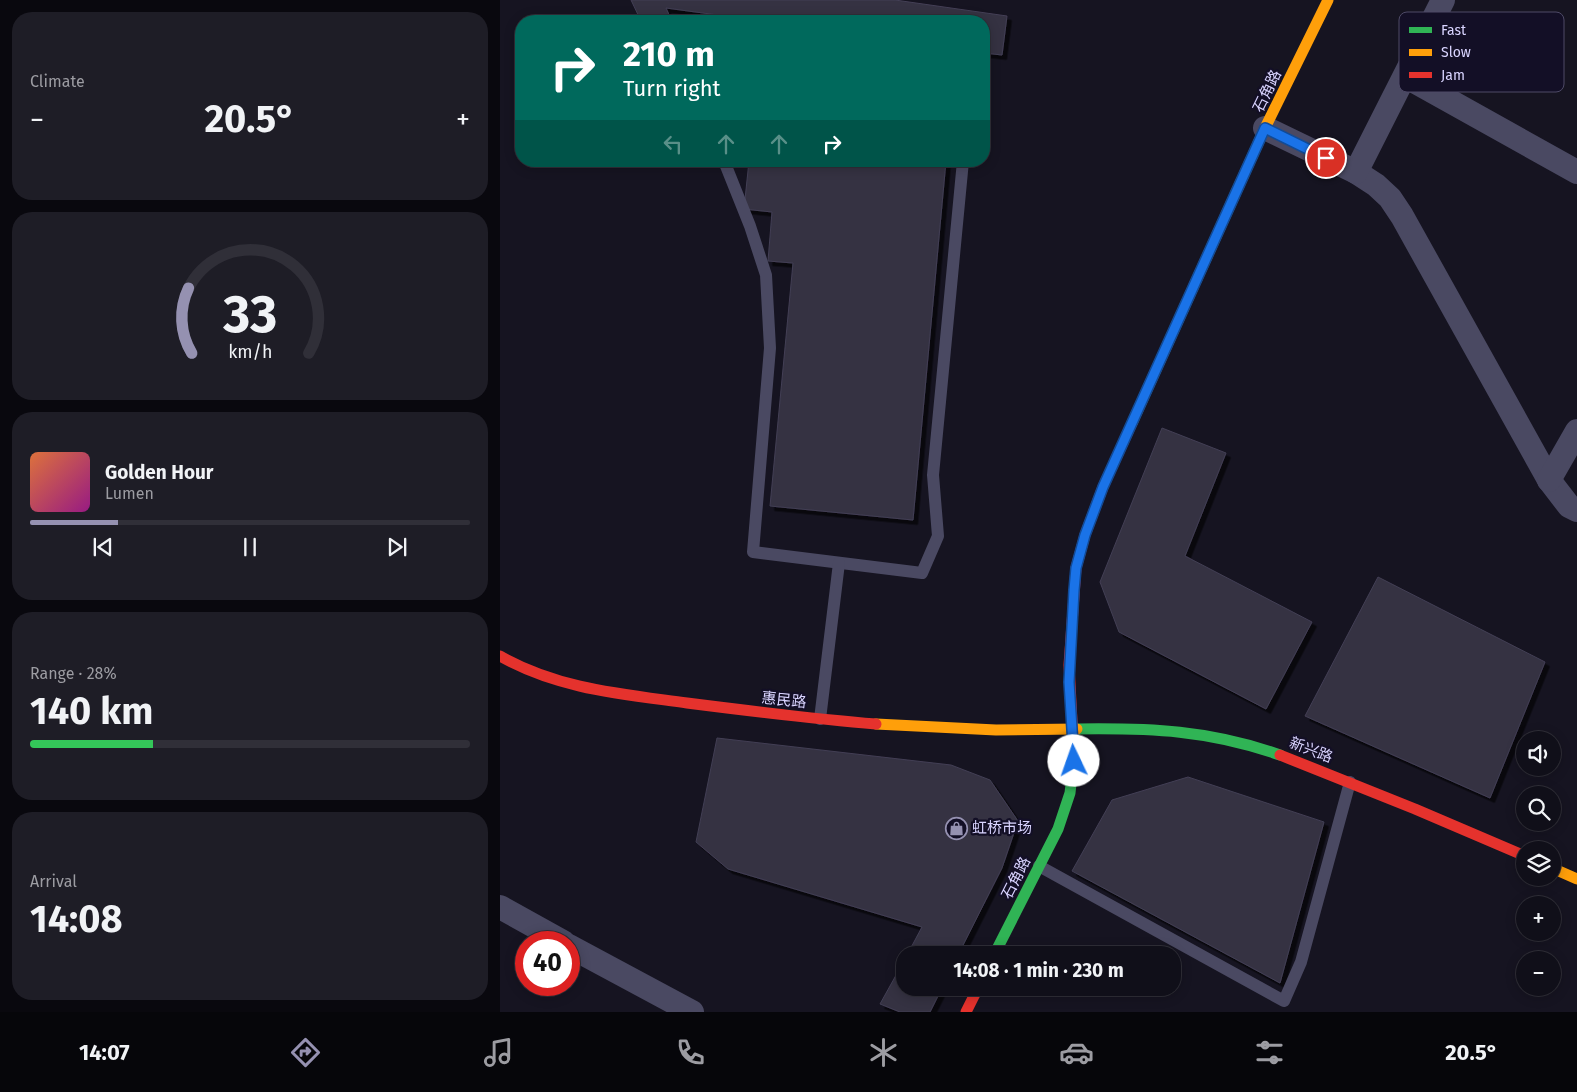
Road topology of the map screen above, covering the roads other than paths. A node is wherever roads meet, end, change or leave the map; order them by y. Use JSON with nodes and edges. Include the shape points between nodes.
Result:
{"nodes":[{"id":1,"x":1328,"y":0,"type":"edge"},
{"id":2,"x":1443,"y":0,"type":"edge"},
{"id":3,"x":1437,"y":12,"type":"edge"},
{"id":4,"x":1399,"y":88,"type":"edge"},
{"id":5,"x":1434,"y":92,"type":"edge"},
{"id":6,"x":1265,"y":128,"type":"junction"},
{"id":7,"x":726,"y":167,"type":"edge"},
{"id":8,"x":962,"y":167,"type":"edge"},
{"id":9,"x":1356,"y":172,"type":"junction"},
{"id":10,"x":1577,"y":172,"type":"edge"},
{"id":11,"x":1577,"y":431,"type":"edge"},
{"id":12,"x":1549,"y":480,"type":"junction"},
{"id":13,"x":1577,"y":510,"type":"edge"},
{"id":14,"x":840,"y":563,"type":"junction"},
{"id":15,"x":500,"y":656,"type":"edge"},
{"id":16,"x":820,"y":719,"type":"junction"},
{"id":17,"x":1072,"y":729,"type":"junction"},
{"id":18,"x":1350,"y":782,"type":"junction"},
{"id":19,"x":1516,"y":852,"type":"edge"},
{"id":20,"x":1039,"y":866,"type":"junction"},
{"id":21,"x":1561,"y":872,"type":"edge"},
{"id":22,"x":1577,"y":879,"type":"edge"},
{"id":23,"x":500,"y":907,"type":"edge"},
{"id":24,"x":543,"y":931,"type":"edge"},
{"id":25,"x":999,"y":946,"type":"edge"},
{"id":26,"x":580,"y":952,"type":"edge"},
{"id":27,"x":974,"y":996,"type":"edge"},
{"id":28,"x":692,"y":1012,"type":"edge"},
{"id":29,"x":966,"y":1012,"type":"edge"}],
"edges":[{"from":1,"to":6,"type":"street","name":"石角路"},
{"from":2,"to":3,"type":"street"},
{"from":4,"to":9,"type":"street"},
{"from":5,"to":10,"type":"street"},
{"from":6,"to":9,"type":"street"},
{"from":6,"to":17,"type":"street","name":"石角路","via":[[1103,487],[1085,535],[1074,590],[1069,673]]},
{"from":7,"to":14,"type":"lane","via":[[766,275],[770,348],[753,552]]},
{"from":8,"to":14,"type":"lane","via":[[933,475],[938,536],[922,573]]},
{"from":9,"to":12,"type":"street","via":[[1390,198],[1402,216]]},
{"from":11,"to":12,"type":"street"},
{"from":12,"to":13,"type":"street","via":[[1569,506]]},
{"from":14,"to":16,"type":"lane"},
{"from":15,"to":16,"type":"street","name":"惠民路","via":[[531,672],[595,690]]},
{"from":16,"to":17,"type":"street","name":"惠民路","via":[[996,730]]},
{"from":17,"to":18,"type":"street","name":"新兴路","via":[[1144,729],[1219,737],[1270,751]]},
{"from":17,"to":20,"type":"street","name":"石角路","via":[[1074,761],[1070,793],[1058,829]]},
{"from":18,"to":19,"type":"street","name":"新兴路","via":[[1442,818]]},
{"from":18,"to":20,"type":"lane","via":[[1301,962],[1284,1002]]},
{"from":20,"to":25,"type":"street","name":"石角路"},
{"from":21,"to":22,"type":"street"},
{"from":23,"to":24,"type":"street"},
{"from":26,"to":28,"type":"street"},
{"from":27,"to":29,"type":"street"}]}
